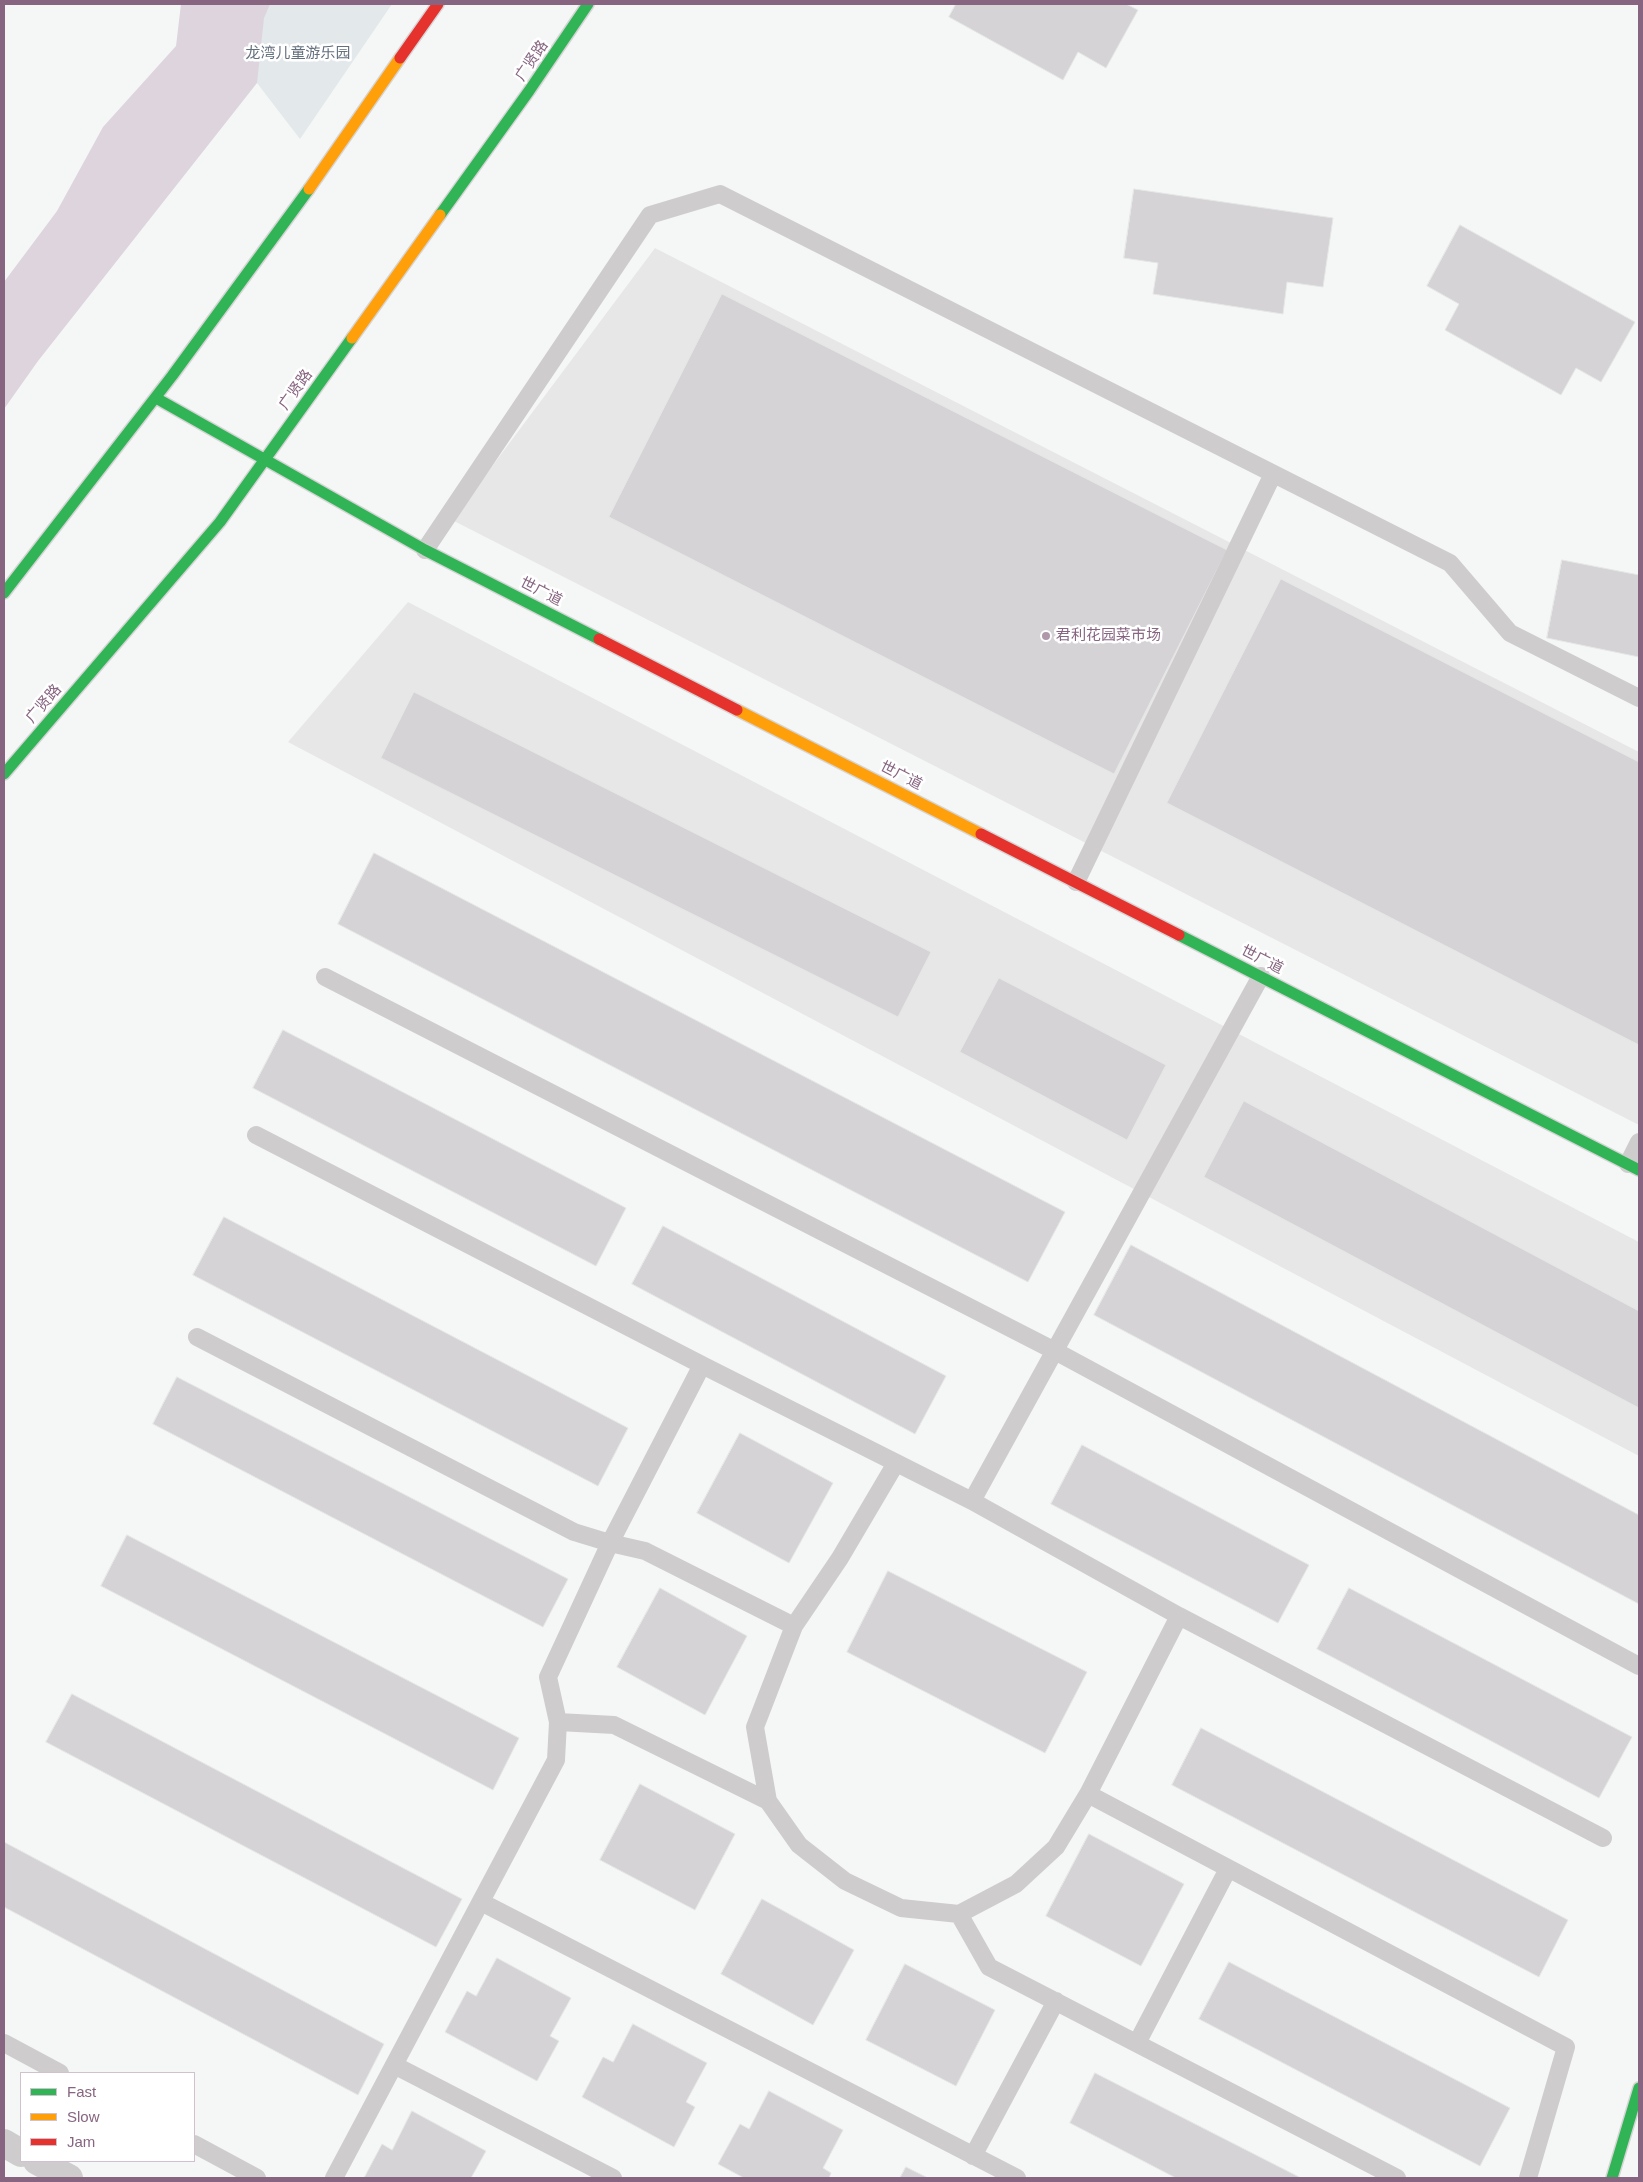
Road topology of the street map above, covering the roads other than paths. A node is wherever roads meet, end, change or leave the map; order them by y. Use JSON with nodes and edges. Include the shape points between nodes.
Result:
{"nodes":[{"id":1,"x":438,"y":4,"type":"edge"},
{"id":2,"x":588,"y":4,"type":"edge"},
{"id":3,"x":156,"y":398,"type":"junction"},
{"id":4,"x":265,"y":459,"type":"junction"},
{"id":5,"x":1273,"y":474,"type":"junction"},
{"id":6,"x":425,"y":550,"type":"junction"},
{"id":7,"x":4,"y":592,"type":"edge"},
{"id":8,"x":1639,"y":698,"type":"edge"},
{"id":9,"x":4,"y":774,"type":"edge"},
{"id":10,"x":1076,"y":882,"type":"junction"},
{"id":11,"x":1261,"y":976,"type":"junction"},
{"id":12,"x":324,"y":977,"type":"dead end"},
{"id":13,"x":256,"y":1134,"type":"dead end"},
{"id":14,"x":1639,"y":1142,"type":"edge"},
{"id":15,"x":1633,"y":1167,"type":"edge"},
{"id":16,"x":197,"y":1337,"type":"dead end"},
{"id":17,"x":1055,"y":1351,"type":"junction"},
{"id":18,"x":702,"y":1365,"type":"junction"},
{"id":19,"x":896,"y":1463,"type":"junction"},
{"id":20,"x":972,"y":1501,"type":"junction"},
{"id":21,"x":610,"y":1544,"type":"junction"},
{"id":22,"x":1179,"y":1616,"type":"junction"},
{"id":23,"x":794,"y":1626,"type":"junction"},
{"id":24,"x":1639,"y":1666,"type":"edge"},
{"id":25,"x":558,"y":1722,"type":"junction"},
{"id":26,"x":1088,"y":1794,"type":"junction"},
{"id":27,"x":768,"y":1801,"type":"junction"},
{"id":28,"x":1603,"y":1838,"type":"dead end"},
{"id":29,"x":1228,"y":1869,"type":"junction"},
{"id":30,"x":481,"y":1902,"type":"junction"},
{"id":31,"x":959,"y":1914,"type":"junction"},
{"id":32,"x":1056,"y":2001,"type":"junction"},
{"id":33,"x":4,"y":2043,"type":"edge"},
{"id":34,"x":1137,"y":2043,"type":"junction"},
{"id":35,"x":394,"y":2065,"type":"junction"},
{"id":36,"x":58,"y":2072,"type":"edge"},
{"id":37,"x":1639,"y":2088,"type":"edge"},
{"id":38,"x":4,"y":2143,"type":"edge"},
{"id":39,"x":195,"y":2145,"type":"edge"},
{"id":40,"x":20,"y":2152,"type":"edge"},
{"id":41,"x":973,"y":2156,"type":"junction"},
{"id":42,"x":38,"y":2162,"type":"edge"},
{"id":43,"x":69,"y":2178,"type":"edge"},
{"id":44,"x":257,"y":2178,"type":"edge"},
{"id":45,"x":334,"y":2178,"type":"edge"},
{"id":46,"x":613,"y":2178,"type":"edge"},
{"id":47,"x":1017,"y":2178,"type":"edge"},
{"id":48,"x":1397,"y":2178,"type":"edge"},
{"id":49,"x":1528,"y":2178,"type":"edge"},
{"id":50,"x":1612,"y":2178,"type":"edge"}],
"edges":[{"from":1,"to":3,"type":"street","via":[[333,155]]},
{"from":2,"to":4,"type":"street","name":"广贤路","via":[[529,92]]},
{"from":3,"to":4,"type":"street","name":"世广道"},
{"from":3,"to":7,"type":"street"},
{"from":4,"to":6,"type":"street","name":"世广道"},
{"from":4,"to":9,"type":"street","name":"广贤路","via":[[220,522]]},
{"from":5,"to":6,"type":"lane","via":[[720,194],[650,215]]},
{"from":5,"to":8,"type":"lane","via":[[1450,563],[1510,633]]},
{"from":5,"to":10,"type":"lane"},
{"from":6,"to":10,"type":"street","name":"世广道"},
{"from":10,"to":11,"type":"street","name":"世广道"},
{"from":11,"to":15,"type":"street","name":"世广道"},
{"from":11,"to":17,"type":"lane"},
{"from":12,"to":17,"type":"lane"},
{"from":13,"to":18,"type":"lane"},
{"from":14,"to":15,"type":"lane"},
{"from":16,"to":21,"type":"lane","via":[[574,1532]]},
{"from":17,"to":20,"type":"lane"},
{"from":17,"to":24,"type":"lane"},
{"from":18,"to":19,"type":"lane"},
{"from":18,"to":21,"type":"lane"},
{"from":19,"to":20,"type":"lane"},
{"from":19,"to":23,"type":"lane","via":[[840,1558]]},
{"from":20,"to":22,"type":"lane"},
{"from":21,"to":23,"type":"lane","via":[[645,1551]]},
{"from":21,"to":25,"type":"lane","via":[[548,1677]]},
{"from":22,"to":26,"type":"lane"},
{"from":22,"to":28,"type":"lane"},
{"from":23,"to":27,"type":"lane","via":[[755,1727]]},
{"from":25,"to":27,"type":"lane","via":[[614,1725]]},
{"from":25,"to":30,"type":"lane","via":[[556,1760]]},
{"from":26,"to":29,"type":"lane"},
{"from":26,"to":31,"type":"lane","via":[[1056,1847],[1016,1884]]},
{"from":27,"to":31,"type":"lane","via":[[799,1844],[846,1881],[901,1908]]},
{"from":29,"to":34,"type":"lane"},
{"from":29,"to":49,"type":"lane","via":[[1566,2048]]},
{"from":30,"to":35,"type":"lane"},
{"from":30,"to":41,"type":"lane"},
{"from":31,"to":32,"type":"lane","via":[[989,1967]]},
{"from":32,"to":34,"type":"lane"},
{"from":32,"to":41,"type":"lane"},
{"from":33,"to":36,"type":"lane"},
{"from":34,"to":48,"type":"lane"},
{"from":35,"to":45,"type":"lane"},
{"from":35,"to":46,"type":"lane"},
{"from":37,"to":50,"type":"street"},
{"from":38,"to":40,"type":"street"},
{"from":39,"to":44,"type":"lane"},
{"from":41,"to":47,"type":"lane"},
{"from":42,"to":43,"type":"street"}]}
